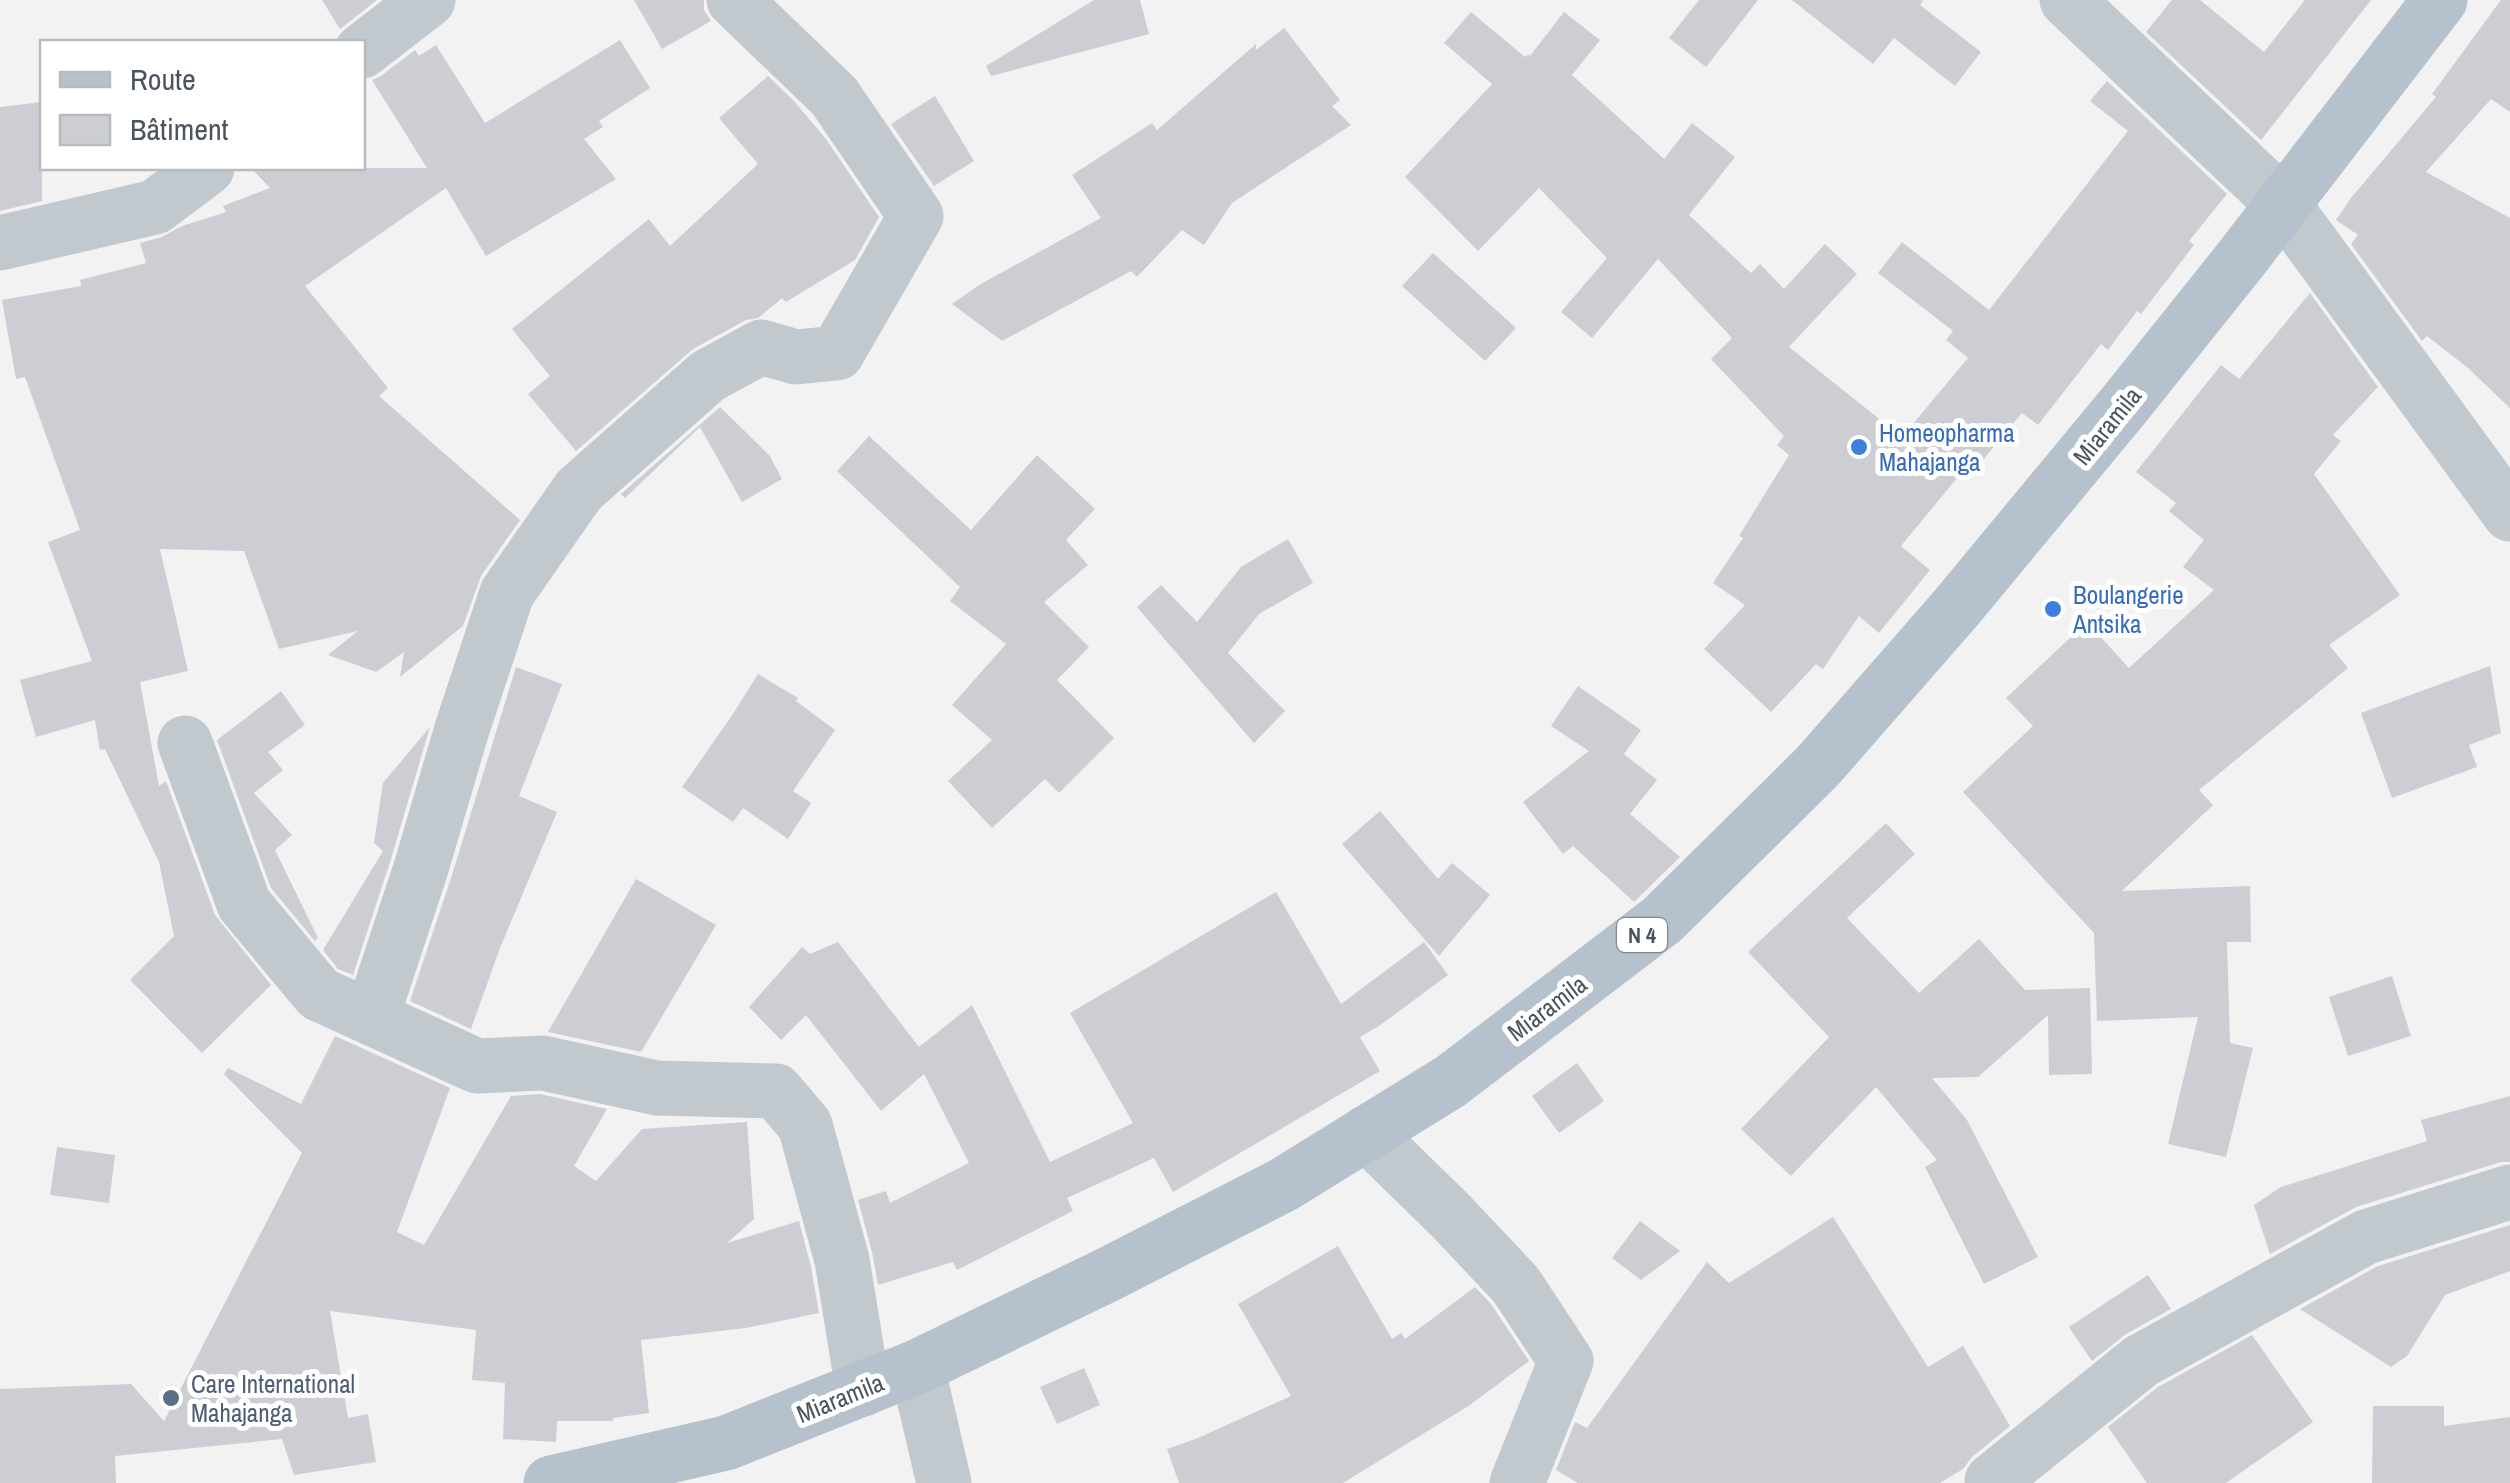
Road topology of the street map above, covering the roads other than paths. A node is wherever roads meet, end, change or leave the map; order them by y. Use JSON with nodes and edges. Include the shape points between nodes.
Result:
{"nodes":[{"id":1,"x":428,"y":0,"type":"edge"},
{"id":2,"x":734,"y":0,"type":"edge"},
{"id":3,"x":2067,"y":0,"type":"edge"},
{"id":4,"x":2440,"y":0,"type":"edge"},
{"id":5,"x":365,"y":48,"type":"edge"},
{"id":6,"x":204,"y":170,"type":"edge"},
{"id":7,"x":2283,"y":204,"type":"junction"},
{"id":8,"x":0,"y":243,"type":"edge"},
{"id":9,"x":2510,"y":514,"type":"edge"},
{"id":10,"x":185,"y":743,"type":"dead end"},
{"id":11,"x":372,"y":1016,"type":"junction"},
{"id":12,"x":1366,"y":1133,"type":"junction"},
{"id":13,"x":2510,"y":1192,"type":"edge"},
{"id":14,"x":916,"y":1367,"type":"junction"},
{"id":15,"x":863,"y":1389,"type":"junction"},
{"id":16,"x":1992,"y":1481,"type":"edge"},
{"id":17,"x":552,"y":1483,"type":"edge"},
{"id":18,"x":944,"y":1483,"type":"edge"},
{"id":19,"x":1517,"y":1483,"type":"edge"}],
"edges":[{"from":1,"to":5,"type":"street"},
{"from":2,"to":11,"type":"street","via":[[834,96],[916,216],[836,353],[796,357],[761,347],[708,376],[579,490],[507,594]]},
{"from":3,"to":7,"type":"street"},
{"from":4,"to":7,"type":"main road","name":"Miaramila","number":"N 4"},
{"from":6,"to":8,"type":"street","via":[[155,207]]},
{"from":7,"to":9,"type":"street"},
{"from":7,"to":12,"type":"main road","name":"Miaramila","number":"N 4","via":[[2077,462],[1817,767],[1662,920],[1450,1081]]},
{"from":10,"to":11,"type":"street","via":[[244,904],[319,994]]},
{"from":11,"to":15,"type":"street","via":[[476,1066],[543,1063],[657,1088],[776,1091],[805,1125],[842,1260]]},
{"from":12,"to":14,"type":"main road","name":"Miaramila","number":"N 4","via":[[1283,1185]]},
{"from":12,"to":19,"type":"street","via":[[1516,1285],[1566,1361]]},
{"from":13,"to":16,"type":"street","via":[[2366,1237],[2141,1361]]},
{"from":14,"to":15,"type":"main road","name":"Miaramila","number":"N 4"},
{"from":14,"to":18,"type":"street"},
{"from":15,"to":17,"type":"main road","name":"Miaramila","number":"N 4","via":[[726,1443]]}]}
